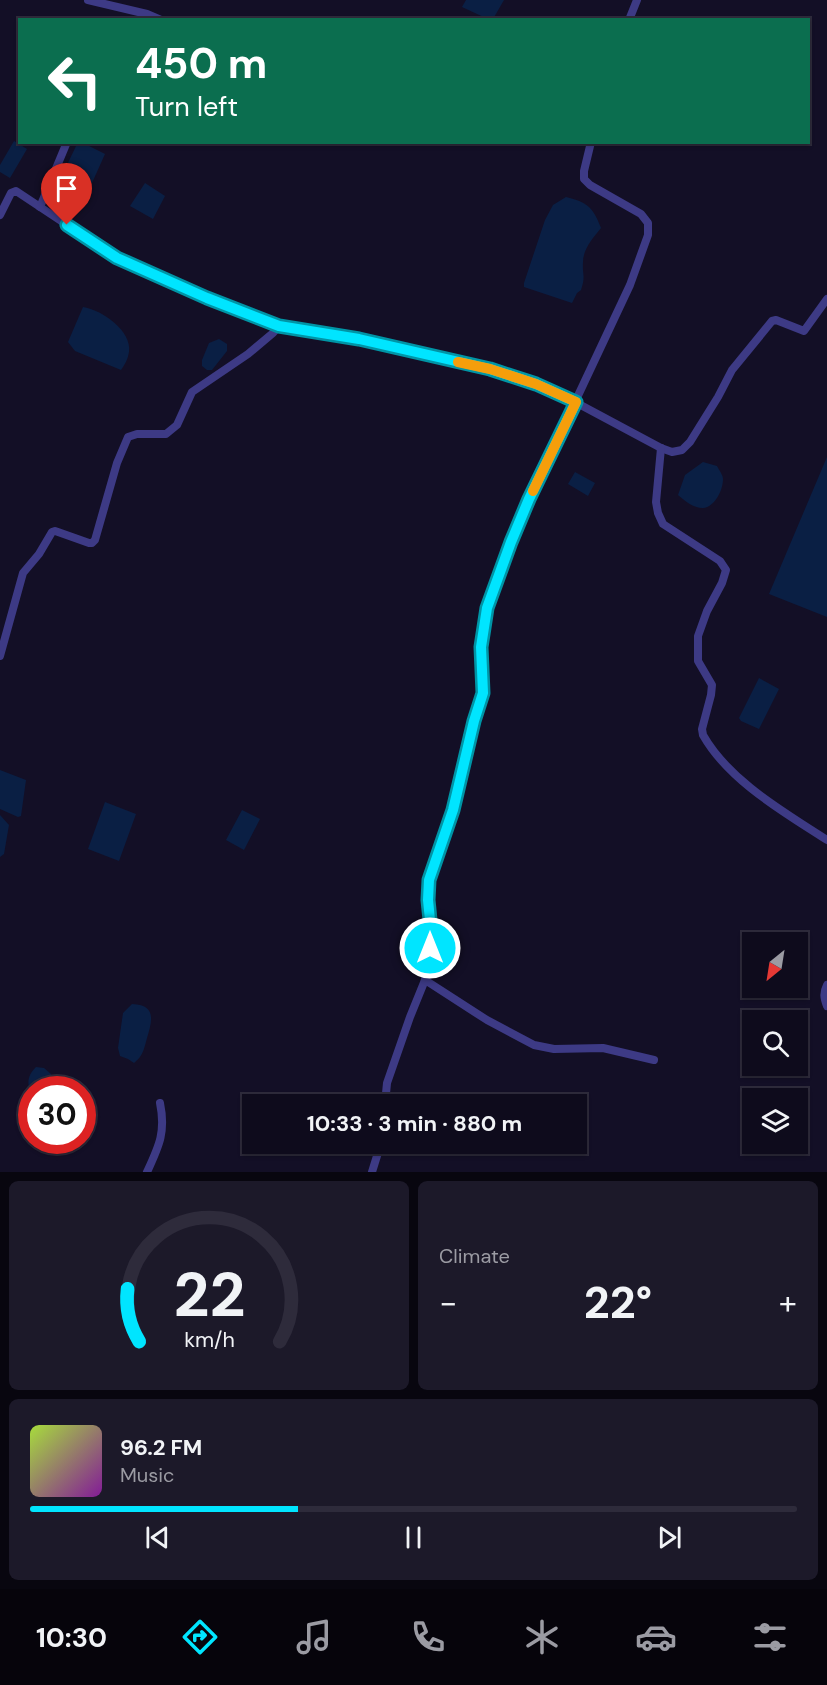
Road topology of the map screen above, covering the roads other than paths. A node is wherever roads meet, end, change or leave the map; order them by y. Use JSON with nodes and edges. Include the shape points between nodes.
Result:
{"nodes":[{"id":1,"x":88,"y":0,"type":"edge"},
{"id":2,"x":637,"y":0,"type":"edge"},
{"id":3,"x":123,"y":9,"type":"junction"},
{"id":4,"x":120,"y":18,"type":"edge"},
{"id":5,"x":156,"y":18,"type":"edge"},
{"id":6,"x":630,"y":18,"type":"edge"},
{"id":7,"x":66,"y":144,"type":"edge"},
{"id":8,"x":591,"y":144,"type":"edge"},
{"id":9,"x":40,"y":207,"type":"junction"},
{"id":10,"x":0,"y":215,"type":"edge"},
{"id":11,"x":827,"y":299,"type":"edge"},
{"id":12,"x":279,"y":326,"type":"junction"},
{"id":13,"x":576,"y":402,"type":"junction"},
{"id":14,"x":662,"y":448,"type":"junction"},
{"id":15,"x":0,"y":656,"type":"edge"},
{"id":16,"x":827,"y":840,"type":"edge"},
{"id":17,"x":425,"y":980,"type":"junction"},
{"id":18,"x":827,"y":985,"type":"edge"},
{"id":19,"x":827,"y":1006,"type":"edge"},
{"id":20,"x":654,"y":1060,"type":"dead end"},
{"id":21,"x":386,"y":1094,"type":"edge"},
{"id":22,"x":160,"y":1103,"type":"dead end"},
{"id":23,"x":378,"y":1154,"type":"edge"},
{"id":24,"x":147,"y":1172,"type":"edge"},
{"id":25,"x":372,"y":1172,"type":"edge"}],
"edges":[{"from":1,"to":3,"type":"street"},
{"from":2,"to":6,"type":"street"},
{"from":3,"to":4,"type":"street"},
{"from":3,"to":5,"type":"street"},
{"from":7,"to":9,"type":"street"},
{"from":8,"to":13,"type":"street","via":[[584,179],[641,214],[648,223],[648,235],[630,285]]},
{"from":9,"to":10,"type":"street","via":[[16,191],[11,193]]},
{"from":9,"to":12,"type":"street","via":[[117,258]]},
{"from":11,"to":14,"type":"street","via":[[804,331],[772,321],[732,370],[690,442],[682,450]]},
{"from":12,"to":13,"type":"street","via":[[359,339],[490,369]]},
{"from":12,"to":15,"type":"street","via":[[248,354],[192,392],[177,425],[166,434],[128,437],[95,540],[89,543],[52,532],[23,573]]},
{"from":13,"to":14,"type":"street"},
{"from":13,"to":17,"type":"street","via":[[529,499],[487,608],[481,647],[483,693],[453,810],[429,880],[430,948]]},
{"from":14,"to":16,"type":"street","via":[[656,502],[663,524],[720,561],[726,570],[698,636],[698,660],[711,685],[703,735],[745,783]]},
{"from":17,"to":20,"type":"street","via":[[534,1045],[554,1049],[603,1048]]},
{"from":17,"to":21,"type":"street"},
{"from":18,"to":19,"type":"street"},
{"from":22,"to":24,"type":"street","via":[[162,1137]]},
{"from":23,"to":25,"type":"street"}]}
